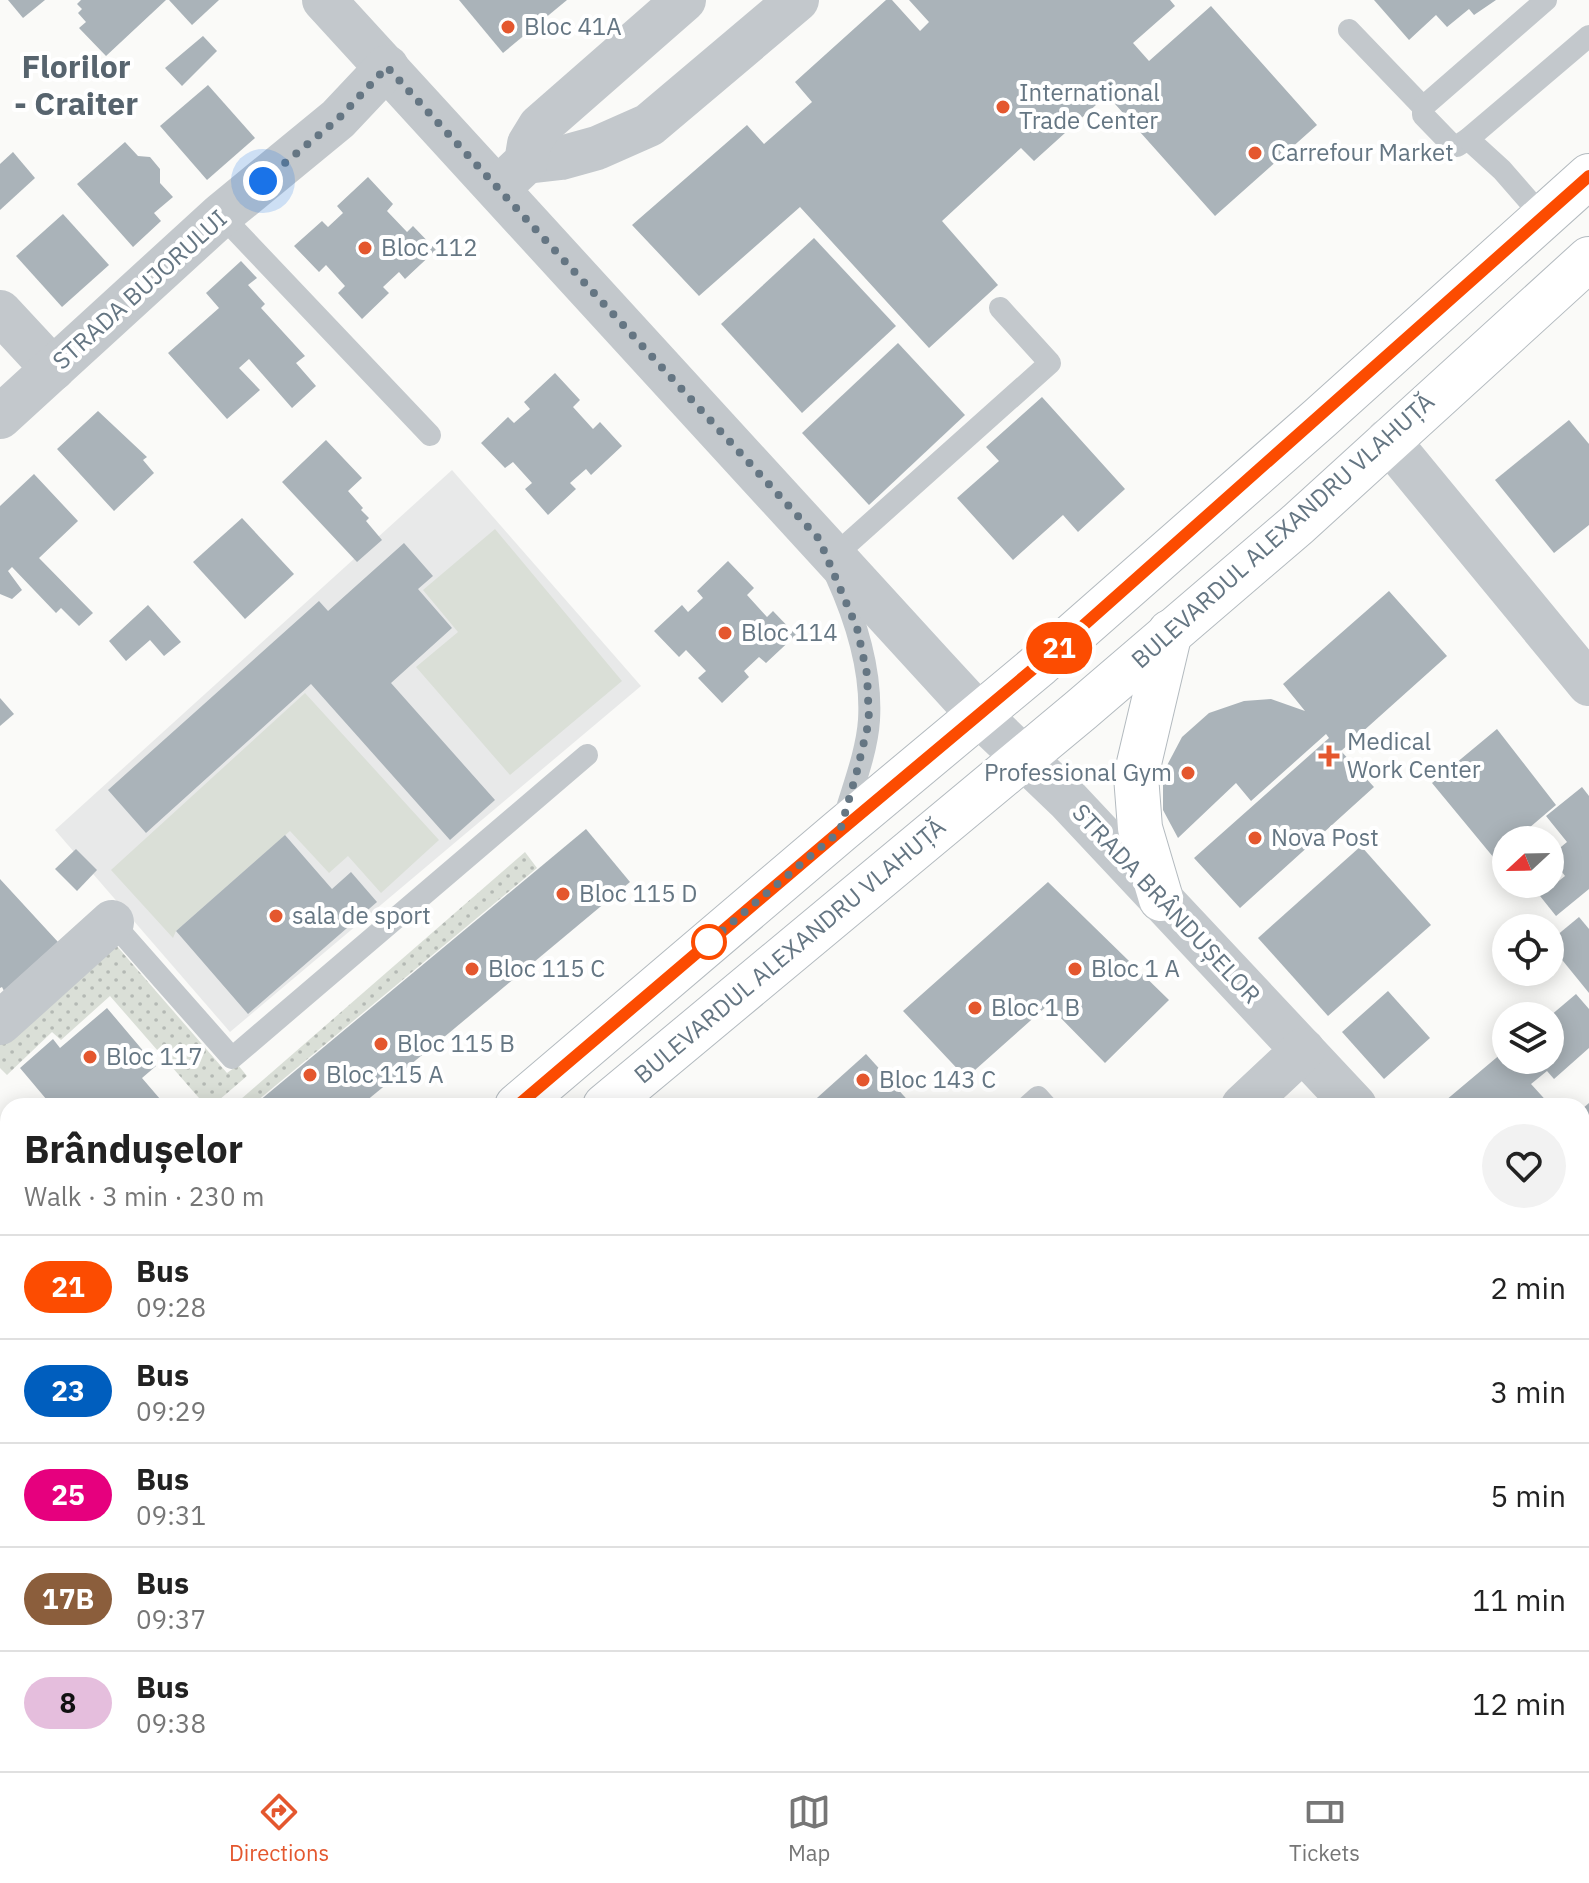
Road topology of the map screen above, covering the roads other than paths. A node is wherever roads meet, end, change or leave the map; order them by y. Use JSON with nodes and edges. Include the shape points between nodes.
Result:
{"nodes":[{"id":1,"x":324,"y":0,"type":"edge"},
{"id":2,"x":684,"y":0,"type":"edge"},
{"id":3,"x":797,"y":0,"type":"edge"},
{"id":4,"x":1546,"y":0,"type":"edge"},
{"id":5,"x":1349,"y":30,"type":"dead end"},
{"id":6,"x":1589,"y":36,"type":"edge"},
{"id":7,"x":387,"y":67,"type":"junction"},
{"id":8,"x":1423,"y":107,"type":"junction"},
{"id":9,"x":1468,"y":139,"type":"junction"},
{"id":10,"x":512,"y":176,"type":"junction"},
{"id":11,"x":1589,"y":176,"type":"edge"},
{"id":12,"x":221,"y":215,"type":"junction"},
{"id":13,"x":1543,"y":217,"type":"junction"},
{"id":14,"x":1589,"y":259,"type":"edge"},
{"id":15,"x":1000,"y":308,"type":"dead end"},
{"id":16,"x":0,"y":312,"type":"edge"},
{"id":17,"x":53,"y":369,"type":"junction"},
{"id":18,"x":0,"y":417,"type":"edge"},
{"id":19,"x":430,"y":435,"type":"dead end"},
{"id":20,"x":1388,"y":440,"type":"junction"},
{"id":21,"x":827,"y":548,"type":"junction"},
{"id":22,"x":1170,"y":632,"type":"junction"},
{"id":23,"x":1589,"y":684,"type":"edge"},
{"id":24,"x":979,"y":715,"type":"junction"},
{"id":25,"x":587,"y":755,"type":"dead end"},
{"id":26,"x":1024,"y":756,"type":"junction"},
{"id":27,"x":840,"y":831,"type":"junction"},
{"id":28,"x":1161,"y":899,"type":"junction"},
{"id":29,"x":112,"y":922,"type":"joint"},
{"id":30,"x":0,"y":1023,"type":"edge"},
{"id":31,"x":1303,"y":1050,"type":"junction"},
{"id":32,"x":526,"y":1098,"type":"edge"},
{"id":33,"x":615,"y":1098,"type":"edge"},
{"id":34,"x":1252,"y":1098,"type":"edge"},
{"id":35,"x":1348,"y":1098,"type":"edge"}],
"edges":[{"from":1,"to":7,"type":"street","name":"STRADA BRÂNDUȘELOR"},
{"from":2,"to":10,"type":"street","via":[[540,126]]},
{"from":3,"to":10,"type":"street","via":[[649,125]]},
{"from":4,"to":8,"type":"lane"},
{"from":5,"to":8,"type":"lane"},
{"from":6,"to":9,"type":"lane"},
{"from":7,"to":10,"type":"street","name":"STRADA BRÂNDUȘELOR"},
{"from":7,"to":12,"type":"street","name":"STRADA BUJORULUI","via":[[338,119]]},
{"from":8,"to":9,"type":"lane","via":[[1423,115],[1452,145]]},
{"from":9,"to":13,"type":"lane"},
{"from":10,"to":21,"type":"street","name":"STRADA BRÂNDUȘELOR"},
{"from":11,"to":13,"type":"main road"},
{"from":12,"to":17,"type":"street","name":"STRADA BUJORULUI"},
{"from":12,"to":19,"type":"lane"},
{"from":13,"to":24,"type":"main road"},
{"from":14,"to":20,"type":"main road","name":"BULEVARDUL ALEXANDRU VLAHUȚĂ"},
{"from":15,"to":21,"type":"lane","via":[[1050,363]]},
{"from":16,"to":17,"type":"street"},
{"from":17,"to":18,"type":"street","name":"STRADA BUJORULUI"},
{"from":20,"to":22,"type":"main road","name":"BULEVARDUL ALEXANDRU VLAHUȚĂ"},
{"from":20,"to":23,"type":"street"},
{"from":21,"to":24,"type":"street","name":"STRADA BRÂNDUȘELOR"},
{"from":21,"to":27,"type":"lane","via":[[857,628],[867,674],[869,721]]},
{"from":22,"to":26,"type":"main road","name":"BULEVARDUL ALEXANDRU VLAHUȚĂ"},
{"from":22,"to":28,"type":"main road","via":[[1136,776],[1140,828]]},
{"from":24,"to":26,"type":"street","name":"STRADA BRÂNDUȘELOR"},
{"from":24,"to":27,"type":"main road"},
{"from":25,"to":29,"type":"lane","via":[[232,1058]]},
{"from":26,"to":28,"type":"street","name":"STRADA BRÂNDUȘELOR"},
{"from":26,"to":33,"type":"main road","name":"BULEVARDUL ALEXANDRU VLAHUȚĂ"},
{"from":27,"to":32,"type":"main road"},
{"from":28,"to":31,"type":"street","name":"STRADA BRÂNDUȘELOR"},
{"from":29,"to":30,"type":"street"},
{"from":31,"to":34,"type":"street"},
{"from":31,"to":35,"type":"street","name":"STRADA BRÂNDUȘELOR"}]}
